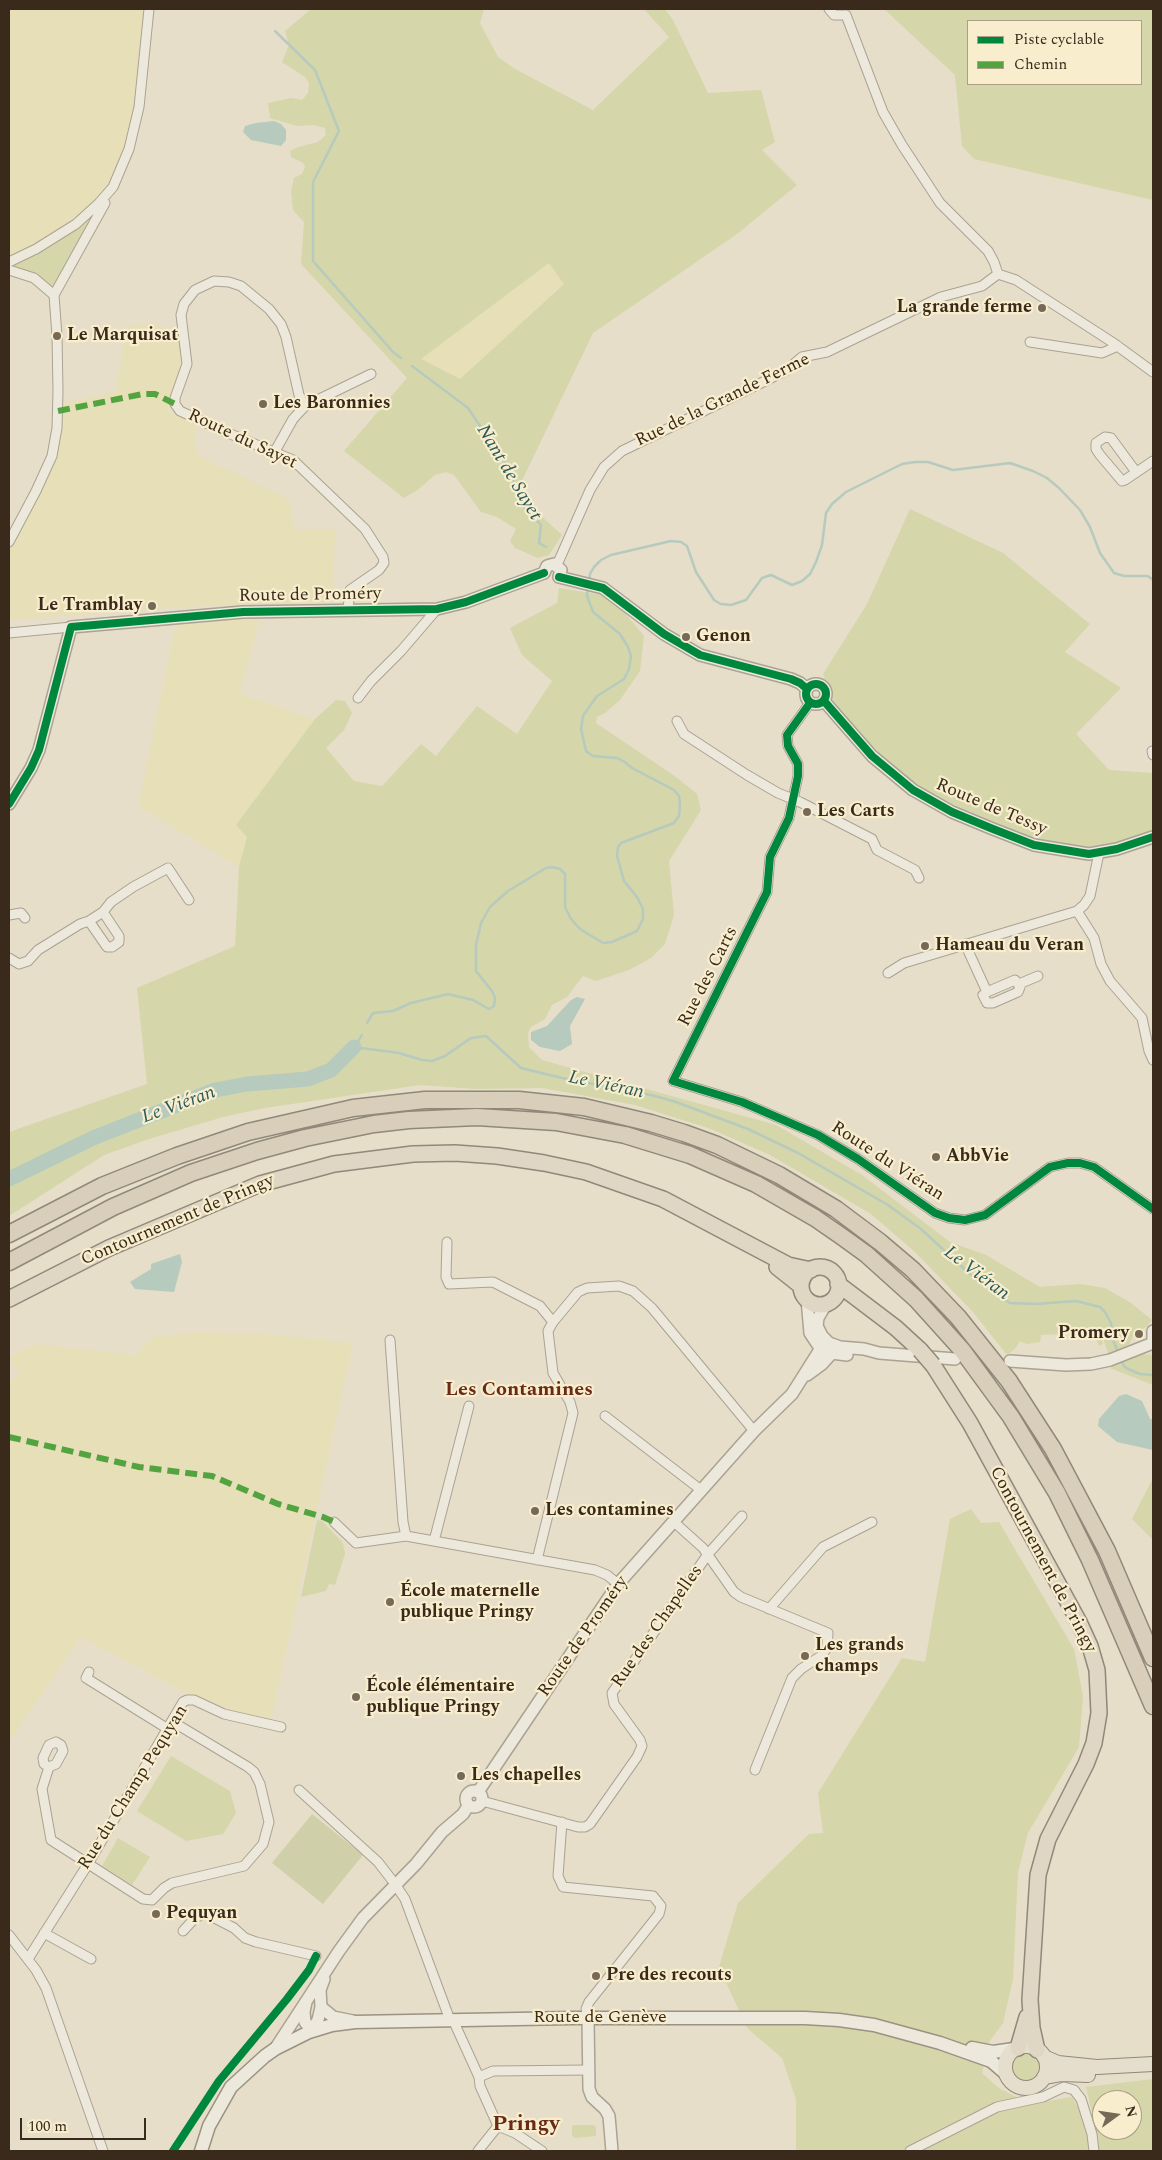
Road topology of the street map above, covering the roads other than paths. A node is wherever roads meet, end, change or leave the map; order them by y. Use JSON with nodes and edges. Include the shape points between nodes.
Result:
{"nodes":[{"id":1,"x":148,"y":9,"type":"edge"},
{"id":2,"x":829,"y":9,"type":"edge"},
{"id":3,"x":847,"y":12,"type":"edge"},
{"id":4,"x":107,"y":195,"type":"junction"},
{"id":5,"x":9,"y":262,"type":"edge"},
{"id":6,"x":9,"y":270,"type":"edge"},
{"id":7,"x":998,"y":274,"type":"junction"},
{"id":8,"x":54,"y":294,"type":"junction"},
{"id":9,"x":1030,"y":342,"type":"dead end"},
{"id":10,"x":1118,"y":346,"type":"junction"},
{"id":11,"x":1153,"y":372,"type":"edge"},
{"id":12,"x":371,"y":374,"type":"dead end"},
{"id":13,"x":305,"y":406,"type":"junction"},
{"id":14,"x":274,"y":453,"type":"junction"},
{"id":15,"x":1153,"y":460,"type":"edge"},
{"id":16,"x":1136,"y":472,"type":"junction"},
{"id":17,"x":9,"y":542,"type":"edge"},
{"id":18,"x":557,"y":565,"type":"junction"},
{"id":19,"x":544,"y":573,"type":"junction"},
{"id":20,"x":559,"y":577,"type":"junction"},
{"id":21,"x":348,"y":609,"type":"junction"},
{"id":22,"x":437,"y":609,"type":"junction"},
{"id":23,"x":71,"y":627,"type":"junction"},
{"id":24,"x":9,"y":633,"type":"edge"},
{"id":25,"x":807,"y":689,"type":"junction"},
{"id":26,"x":358,"y":698,"type":"dead end"},
{"id":27,"x":824,"y":701,"type":"junction"},
{"id":28,"x":810,"y":703,"type":"junction"},
{"id":29,"x":677,"y":721,"type":"dead end"},
{"id":30,"x":793,"y":799,"type":"junction"},
{"id":31,"x":9,"y":804,"type":"edge"},
{"id":32,"x":1153,"y":837,"type":"edge"},
{"id":33,"x":1099,"y":854,"type":"junction"},
{"id":34,"x":919,"y":878,"type":"dead end"},
{"id":35,"x":189,"y":900,"type":"dead end"},
{"id":36,"x":1077,"y":911,"type":"junction"},
{"id":37,"x":103,"y":912,"type":"junction"},
{"id":38,"x":9,"y":915,"type":"edge"},
{"id":39,"x":25,"y":918,"type":"dead end"},
{"id":40,"x":89,"y":921,"type":"junction"},
{"id":41,"x":965,"y":944,"type":"junction"},
{"id":42,"x":9,"y":958,"type":"edge"},
{"id":43,"x":888,"y":973,"type":"dead end"},
{"id":44,"x":1038,"y":976,"type":"dead end"},
{"id":45,"x":1019,"y":984,"type":"junction"},
{"id":46,"x":987,"y":992,"type":"junction"},
{"id":47,"x":1153,"y":1060,"type":"edge"},
{"id":48,"x":673,"y":1081,"type":"joint"},
{"id":49,"x":1153,"y":1209,"type":"edge"},
{"id":50,"x":9,"y":1234,"type":"edge"},
{"id":51,"x":447,"y":1242,"type":"dead end"},
{"id":52,"x":9,"y":1262,"type":"edge"},
{"id":53,"x":811,"y":1270,"type":"junction"},
{"id":54,"x":838,"y":1284,"type":"junction"},
{"id":55,"x":804,"y":1293,"type":"junction"},
{"id":56,"x":9,"y":1299,"type":"edge"},
{"id":57,"x":828,"y":1303,"type":"junction"},
{"id":58,"x":9,"y":1307,"type":"edge"},
{"id":59,"x":552,"y":1322,"type":"junction"},
{"id":60,"x":887,"y":1322,"type":"junction"},
{"id":61,"x":1153,"y":1331,"type":"edge"},
{"id":62,"x":390,"y":1340,"type":"dead end"},
{"id":63,"x":1153,"y":1342,"type":"edge"},
{"id":64,"x":828,"y":1348,"type":"junction"},
{"id":65,"x":955,"y":1359,"type":"dead end"},
{"id":66,"x":1010,"y":1361,"type":"dead end"},
{"id":67,"x":469,"y":1406,"type":"dead end"},
{"id":68,"x":605,"y":1416,"type":"dead end"},
{"id":69,"x":754,"y":1432,"type":"junction"},
{"id":70,"x":701,"y":1490,"type":"junction"},
{"id":71,"x":742,"y":1516,"type":"dead end"},
{"id":72,"x":334,"y":1522,"type":"dead end"},
{"id":73,"x":674,"y":1522,"type":"junction"},
{"id":74,"x":872,"y":1522,"type":"dead end"},
{"id":75,"x":406,"y":1536,"type":"junction"},
{"id":76,"x":434,"y":1541,"type":"junction"},
{"id":77,"x":708,"y":1554,"type":"junction"},
{"id":78,"x":537,"y":1560,"type":"junction"},
{"id":79,"x":618,"y":1584,"type":"junction"},
{"id":80,"x":769,"y":1609,"type":"junction"},
{"id":81,"x":1153,"y":1658,"type":"edge"},
{"id":82,"x":89,"y":1672,"type":"dead end"},
{"id":83,"x":1153,"y":1706,"type":"edge"},
{"id":84,"x":170,"y":1726,"type":"junction"},
{"id":85,"x":281,"y":1727,"type":"dead end"},
{"id":86,"x":49,"y":1767,"type":"dead end"},
{"id":87,"x":755,"y":1770,"type":"dead end"},
{"id":88,"x":300,"y":1790,"type":"dead end"},
{"id":89,"x":480,"y":1797,"type":"junction"},
{"id":90,"x":562,"y":1822,"type":"junction"},
{"id":91,"x":88,"y":1864,"type":"junction"},
{"id":92,"x":396,"y":1884,"type":"junction"},
{"id":93,"x":182,"y":1931,"type":"dead end"},
{"id":94,"x":44,"y":1933,"type":"junction"},
{"id":95,"x":9,"y":1935,"type":"edge"},
{"id":96,"x":339,"y":1951,"type":"junction"},
{"id":97,"x":316,"y":1956,"type":"dead end"},
{"id":98,"x":28,"y":1959,"type":"junction"},
{"id":99,"x":91,"y":1959,"type":"dead end"},
{"id":100,"x":307,"y":1999,"type":"junction"},
{"id":101,"x":1030,"y":2000,"type":"junction"},
{"id":102,"x":321,"y":2007,"type":"junction"},
{"id":103,"x":588,"y":2018,"type":"junction"},
{"id":104,"x":451,"y":2020,"type":"junction"},
{"id":105,"x":355,"y":2022,"type":"junction"},
{"id":106,"x":312,"y":2031,"type":"junction"},
{"id":107,"x":940,"y":2042,"type":"junction"},
{"id":108,"x":1016,"y":2048,"type":"junction"},
{"id":109,"x":270,"y":2053,"type":"junction"},
{"id":110,"x":1041,"y":2053,"type":"junction"},
{"id":111,"x":1153,"y":2064,"type":"edge"},
{"id":112,"x":589,"y":2070,"type":"junction"},
{"id":113,"x":1153,"y":2070,"type":"edge"},
{"id":114,"x":1005,"y":2073,"type":"junction"},
{"id":115,"x":479,"y":2077,"type":"junction"},
{"id":116,"x":1044,"y":2077,"type":"junction"},
{"id":117,"x":498,"y":2126,"type":"junction"},
{"id":118,"x":103,"y":2151,"type":"edge"},
{"id":119,"x":201,"y":2151,"type":"edge"},
{"id":120,"x":208,"y":2151,"type":"edge"},
{"id":121,"x":478,"y":2151,"type":"edge"},
{"id":122,"x":542,"y":2151,"type":"edge"},
{"id":123,"x":612,"y":2151,"type":"edge"},
{"id":124,"x":910,"y":2151,"type":"edge"},
{"id":125,"x":1094,"y":2151,"type":"edge"}],
"edges":[{"from":1,"to":4,"type":"street","via":[[139,107],[126,156]]},
{"from":2,"to":3,"type":"street","via":[[834,15]]},
{"from":3,"to":7,"type":"street","via":[[883,112],[902,145],[940,203],[991,254]]},
{"from":4,"to":5,"type":"street","via":[[70,229]]},
{"from":4,"to":8,"type":"street"},
{"from":6,"to":8,"type":"street","via":[[34,278]]},
{"from":7,"to":10,"type":"street","via":[[1016,280]]},
{"from":7,"to":18,"type":"street","name":"Rue de la Grande Ferme","via":[[982,286],[941,298],[827,352],[802,357],[765,382],[622,451],[604,467],[590,490]]},
{"from":8,"to":17,"type":"street","via":[[58,411],[55,443],[46,472]]},
{"from":9,"to":10,"type":"street","via":[[1102,353]]},
{"from":10,"to":11,"type":"street"},
{"from":12,"to":13,"type":"street"},
{"from":13,"to":14,"type":"street","via":[[293,419]]},
{"from":13,"to":14,"type":"street","name":"Route du Sayet","via":[[299,395],[281,324],[269,310],[241,286],[220,280],[199,286],[184,304],[180,321],[187,364],[175,404],[180,411]]},
{"from":14,"to":21,"type":"street","name":"Route du Sayet","via":[[297,464],[329,493],[365,529],[383,557],[381,568],[350,590]]},
{"from":15,"to":16,"type":"street"},
{"from":16,"to":16,"type":"street","via":[[1125,480],[1119,480],[1096,449],[1096,443],[1105,437],[1111,438]]},
{"from":18,"to":19,"type":"street","via":[[546,566]]},
{"from":18,"to":20,"type":"street"},
{"from":19,"to":20,"type":"street","via":[[552,580]]},
{"from":19,"to":22,"type":"street","name":"Route de Proméry","via":[[466,602]]},
{"from":20,"to":25,"type":"street","via":[[597,586],[692,651],[791,679]]},
{"from":21,"to":22,"type":"street","name":"Route de Proméry"},
{"from":21,"to":23,"type":"street","name":"Route de Proméry","via":[[243,612]]},
{"from":22,"to":26,"type":"street"},
{"from":23,"to":24,"type":"street","name":"Route de Proméry"},
{"from":23,"to":31,"type":"street","via":[[43,738],[31,768]]},
{"from":25,"to":27,"type":"street","via":[[816,684],[823,687]]},
{"from":25,"to":28,"type":"street"},
{"from":27,"to":28,"type":"street"},
{"from":27,"to":33,"type":"street","name":"Route de Tessy","via":[[886,769],[913,790],[952,812],[1034,845]]},
{"from":28,"to":30,"type":"street","name":"Rue des Carts","via":[[787,735],[788,746],[799,770]]},
{"from":29,"to":30,"type":"street","via":[[681,730],[692,739],[747,776]]},
{"from":30,"to":34,"type":"street","via":[[872,839],[877,850],[914,870]]},
{"from":30,"to":48,"type":"street","name":"Rue des Carts","via":[[788,821],[770,857],[765,899]]},
{"from":32,"to":33,"type":"street","name":"Route de Tessy"},
{"from":33,"to":36,"type":"street","via":[[1090,896]]},
{"from":35,"to":37,"type":"street","via":[[168,868],[132,887],[110,902]]},
{"from":36,"to":41,"type":"street"},
{"from":36,"to":47,"type":"street","via":[[1094,938],[1101,964],[1110,981],[1142,1018]]},
{"from":37,"to":40,"type":"street"},
{"from":37,"to":40,"type":"street","via":[[119,936],[119,942],[107,947]]},
{"from":38,"to":39,"type":"street","via":[[21,913]]},
{"from":40,"to":42,"type":"street","via":[[38,950],[26,963],[16,964]]},
{"from":41,"to":43,"type":"street","via":[[904,963]]},
{"from":41,"to":46,"type":"street"},
{"from":44,"to":45,"type":"street"},
{"from":45,"to":46,"type":"street","via":[[1013,980]]},
{"from":45,"to":46,"type":"street","via":[[1018,992],[990,1004],[983,995]]},
{"from":48,"to":49,"type":"street","name":"Route du Viéran","via":[[742,1102],[818,1135],[934,1213],[950,1218],[965,1220],[986,1215],[1050,1167],[1068,1163],[1094,1167]]},
{"from":50,"to":81,"type":"highway","via":[[102,1186],[177,1156],[248,1132],[353,1108],[425,1100],[519,1100],[617,1114],[692,1136],[779,1175],[836,1209],[913,1270],[968,1328],[1009,1381],[1053,1449],[1107,1551]]},
{"from":51,"to":59,"type":"street","via":[[446,1277],[449,1284],[493,1282],[540,1306]]},
{"from":52,"to":83,"type":"highway","via":[[113,1207],[191,1173],[305,1138],[374,1124],[445,1118],[512,1118],[625,1135],[690,1155],[756,1184],[841,1236],[916,1299],[962,1350],[1011,1417],[1061,1502],[1090,1560]]},
{"from":53,"to":54,"type":"highway","name":"Contournement de Pringy","via":[[828,1270],[834,1274]]},
{"from":53,"to":55,"type":"highway","via":[[803,1277]]},
{"from":53,"to":56,"type":"highway","name":"Contournement de Pringy","via":[[788,1265],[663,1199],[586,1172],[496,1156],[421,1154],[343,1162],[260,1184],[109,1248]]},
{"from":54,"to":57,"type":"highway","via":[[837,1294]]},
{"from":54,"to":60,"type":"highway","name":"Contournement de Pringy"},
{"from":55,"to":57,"type":"highway","name":"Contournement de Pringy","via":[[816,1304]]},
{"from":55,"to":58,"type":"highway","name":"Contournement de Pringy","via":[[780,1268],[712,1230],[606,1185],[524,1166],[422,1161],[345,1169],[264,1190],[110,1255]]},
{"from":55,"to":64,"type":"street","via":[[809,1329],[815,1342]]},
{"from":57,"to":60,"type":"highway","name":"Contournement de Pringy","via":[[849,1305]]},
{"from":57,"to":64,"type":"street","via":[[820,1314],[818,1326]]},
{"from":59,"to":69,"type":"street","via":[[578,1292],[587,1288],[619,1286],[633,1291],[657,1313]]},
{"from":59,"to":78,"type":"street","via":[[548,1337],[551,1368],[574,1413]]},
{"from":60,"to":101,"type":"highway","name":"Contournement de Pringy","bridge":true,"via":[[933,1365],[962,1409],[1079,1622],[1097,1670],[1100,1702],[1094,1743],[1048,1839],[1038,1875]]},
{"from":61,"to":63,"type":"street"},
{"from":62,"to":75,"type":"street","via":[[402,1522]]},
{"from":63,"to":66,"type":"street","via":[[1113,1359],[1086,1365]]},
{"from":64,"to":65,"type":"street"},
{"from":64,"to":69,"type":"street","name":"Route de Proméry","via":[[792,1394]]},
{"from":67,"to":76,"type":"street"},
{"from":68,"to":70,"type":"street"},
{"from":69,"to":70,"type":"street","name":"Route de Proméry"},
{"from":70,"to":73,"type":"street","name":"Route de Proméry"},
{"from":71,"to":77,"type":"street","name":"Rue des Chapelles"},
{"from":72,"to":75,"type":"street","via":[[356,1543]]},
{"from":73,"to":77,"type":"street"},
{"from":73,"to":79,"type":"street","name":"Route de Proméry"},
{"from":74,"to":80,"type":"street","via":[[823,1547]]},
{"from":75,"to":76,"type":"street"},
{"from":76,"to":78,"type":"street"},
{"from":77,"to":80,"type":"street","via":[[734,1592]]},
{"from":77,"to":90,"type":"street","name":"Rue des Chapelles","via":[[612,1694],[614,1704],[640,1740],[641,1751],[590,1824],[578,1827]]},
{"from":78,"to":79,"type":"street","via":[[595,1570]]},
{"from":79,"to":89,"type":"street","name":"Route de Proméry"},
{"from":80,"to":87,"type":"street","via":[[828,1633],[828,1640],[821,1656],[792,1678]]},
{"from":82,"to":84,"type":"street","via":[[86,1678]]},
{"from":84,"to":85,"type":"street","name":"Rue du Champ Pequyan","via":[[187,1700],[200,1702],[224,1714]]},
{"from":84,"to":91,"type":"street","name":"Rue du Champ Pequyan"},
{"from":84,"to":91,"type":"street","via":[[254,1772],[268,1815],[263,1844],[244,1866],[172,1883],[152,1900],[143,1899]]},
{"from":86,"to":91,"type":"street","via":[[42,1789],[49,1836],[56,1845]]},
{"from":88,"to":92,"type":"street","via":[[378,1862]]},
{"from":89,"to":90,"type":"street","name":"Rue des Chapelles"},
{"from":89,"to":92,"type":"street","via":[[476,1807],[468,1806]]},
{"from":90,"to":103,"type":"street","via":[[558,1876],[563,1886],[653,1896],[661,1906],[659,1914],[589,2002],[586,2009]]},
{"from":91,"to":94,"type":"street","name":"Rue du Champ Pequyan"},
{"from":92,"to":96,"type":"street","via":[[362,1918]]},
{"from":92,"to":104,"type":"street","via":[[405,1899]]},
{"from":93,"to":97,"type":"street","via":[[205,1913],[256,1942]]},
{"from":94,"to":98,"type":"street","name":"Rue du Champ Pequyan"},
{"from":94,"to":99,"type":"street"},
{"from":95,"to":98,"type":"street"},
{"from":96,"to":100,"type":"street"},
{"from":96,"to":102,"type":"street","via":[[321,1985]]},
{"from":98,"to":118,"type":"street","via":[[52,2004]]},
{"from":100,"to":106,"type":"street","via":[[305,2022]]},
{"from":100,"to":109,"type":"street"},
{"from":101,"to":108,"type":"highway","name":"Contournement de Pringy"},
{"from":101,"to":110,"type":"highway","name":"Contournement de Pringy","via":[[1032,2028]]},
{"from":102,"to":105,"type":"street","via":[[333,2017]]},
{"from":102,"to":106,"type":"street"},
{"from":103,"to":104,"type":"main road","name":"Route de Genève"},
{"from":103,"to":107,"type":"main road","name":"Route de Genève","via":[[839,2020],[874,2025]]},
{"from":103,"to":112,"type":"street"},
{"from":104,"to":105,"type":"main road","name":"Route de Genève"},
{"from":104,"to":115,"type":"street"},
{"from":105,"to":106,"type":"main road","name":"Route de Genève"},
{"from":106,"to":109,"type":"main road","name":"Route de Genève"},
{"from":107,"to":108,"type":"main road","name":"Route de Genève","via":[[993,2052]]},
{"from":107,"to":114,"type":"main road","name":"Route de Genève","via":[[991,2061]]},
{"from":108,"to":110,"type":"main road","via":[[1028,2046]]},
{"from":108,"to":114,"type":"main road","via":[[1006,2059]]},
{"from":109,"to":119,"type":"main road","name":"Route de Genève","via":[[232,2087],[213,2118]]},
{"from":109,"to":120,"type":"main road","name":"Route de Genève","via":[[239,2089],[216,2127]]},
{"from":110,"to":111,"type":"main road","via":[[1058,2063],[1097,2067]]},
{"from":110,"to":116,"type":"main road","via":[[1046,2071]]},
{"from":112,"to":115,"type":"street","via":[[493,2072]]},
{"from":112,"to":123,"type":"street","via":[[590,2094],[610,2116]]},
{"from":113,"to":116,"type":"main road","via":[[1104,2076],[1061,2074]]},
{"from":114,"to":116,"type":"main road","via":[[1020,2087],[1034,2086]]},
{"from":115,"to":117,"type":"street"},
{"from":117,"to":121,"type":"street"},
{"from":117,"to":122,"type":"street"},
{"from":124,"to":125,"type":"street","via":[[997,2107],[1043,2097],[1064,2087],[1074,2090],[1081,2099]]}]}
